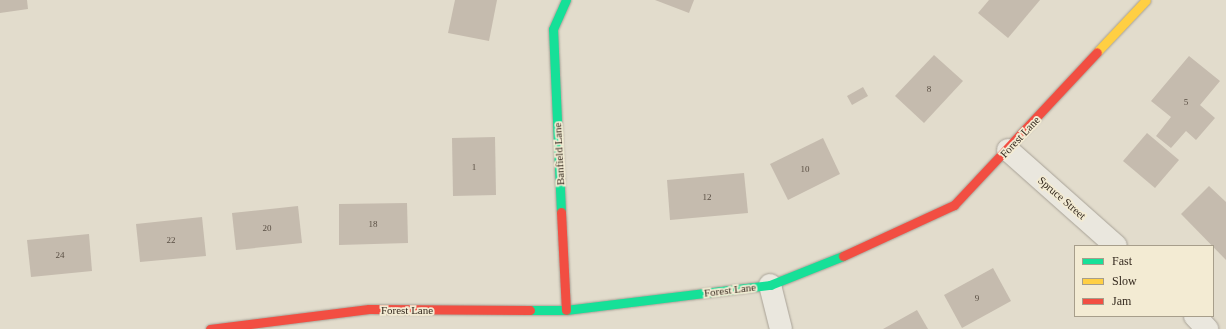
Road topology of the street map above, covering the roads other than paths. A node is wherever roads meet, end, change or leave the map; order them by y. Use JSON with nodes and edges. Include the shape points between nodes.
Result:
{"nodes":[{"id":1,"x":566,"y":0,"type":"edge"},
{"id":2,"x":1146,"y":0,"type":"edge"},
{"id":3,"x":1008,"y":150,"type":"junction"},
{"id":4,"x":1115,"y":245,"type":"edge"},
{"id":5,"x":770,"y":285,"type":"junction"},
{"id":6,"x":566,"y":310,"type":"junction"},
{"id":7,"x":1196,"y":317,"type":"edge"},
{"id":8,"x":210,"y":329,"type":"edge"},
{"id":9,"x":781,"y":329,"type":"edge"},
{"id":10,"x":1207,"y":329,"type":"edge"}],
"edges":[{"from":1,"to":6,"type":"street","name":"Banfield Lane","via":[[553,29]]},
{"from":2,"to":3,"type":"street","name":"Forest Lane"},
{"from":3,"to":4,"type":"street","name":"Spruce Street"},
{"from":3,"to":5,"type":"street","name":"Forest Lane","via":[[954,205],[882,241]]},
{"from":5,"to":6,"type":"street","name":"Forest Lane"},
{"from":5,"to":9,"type":"street"},
{"from":6,"to":8,"type":"street","name":"Forest Lane","via":[[370,309]]},
{"from":7,"to":10,"type":"street"}]}
